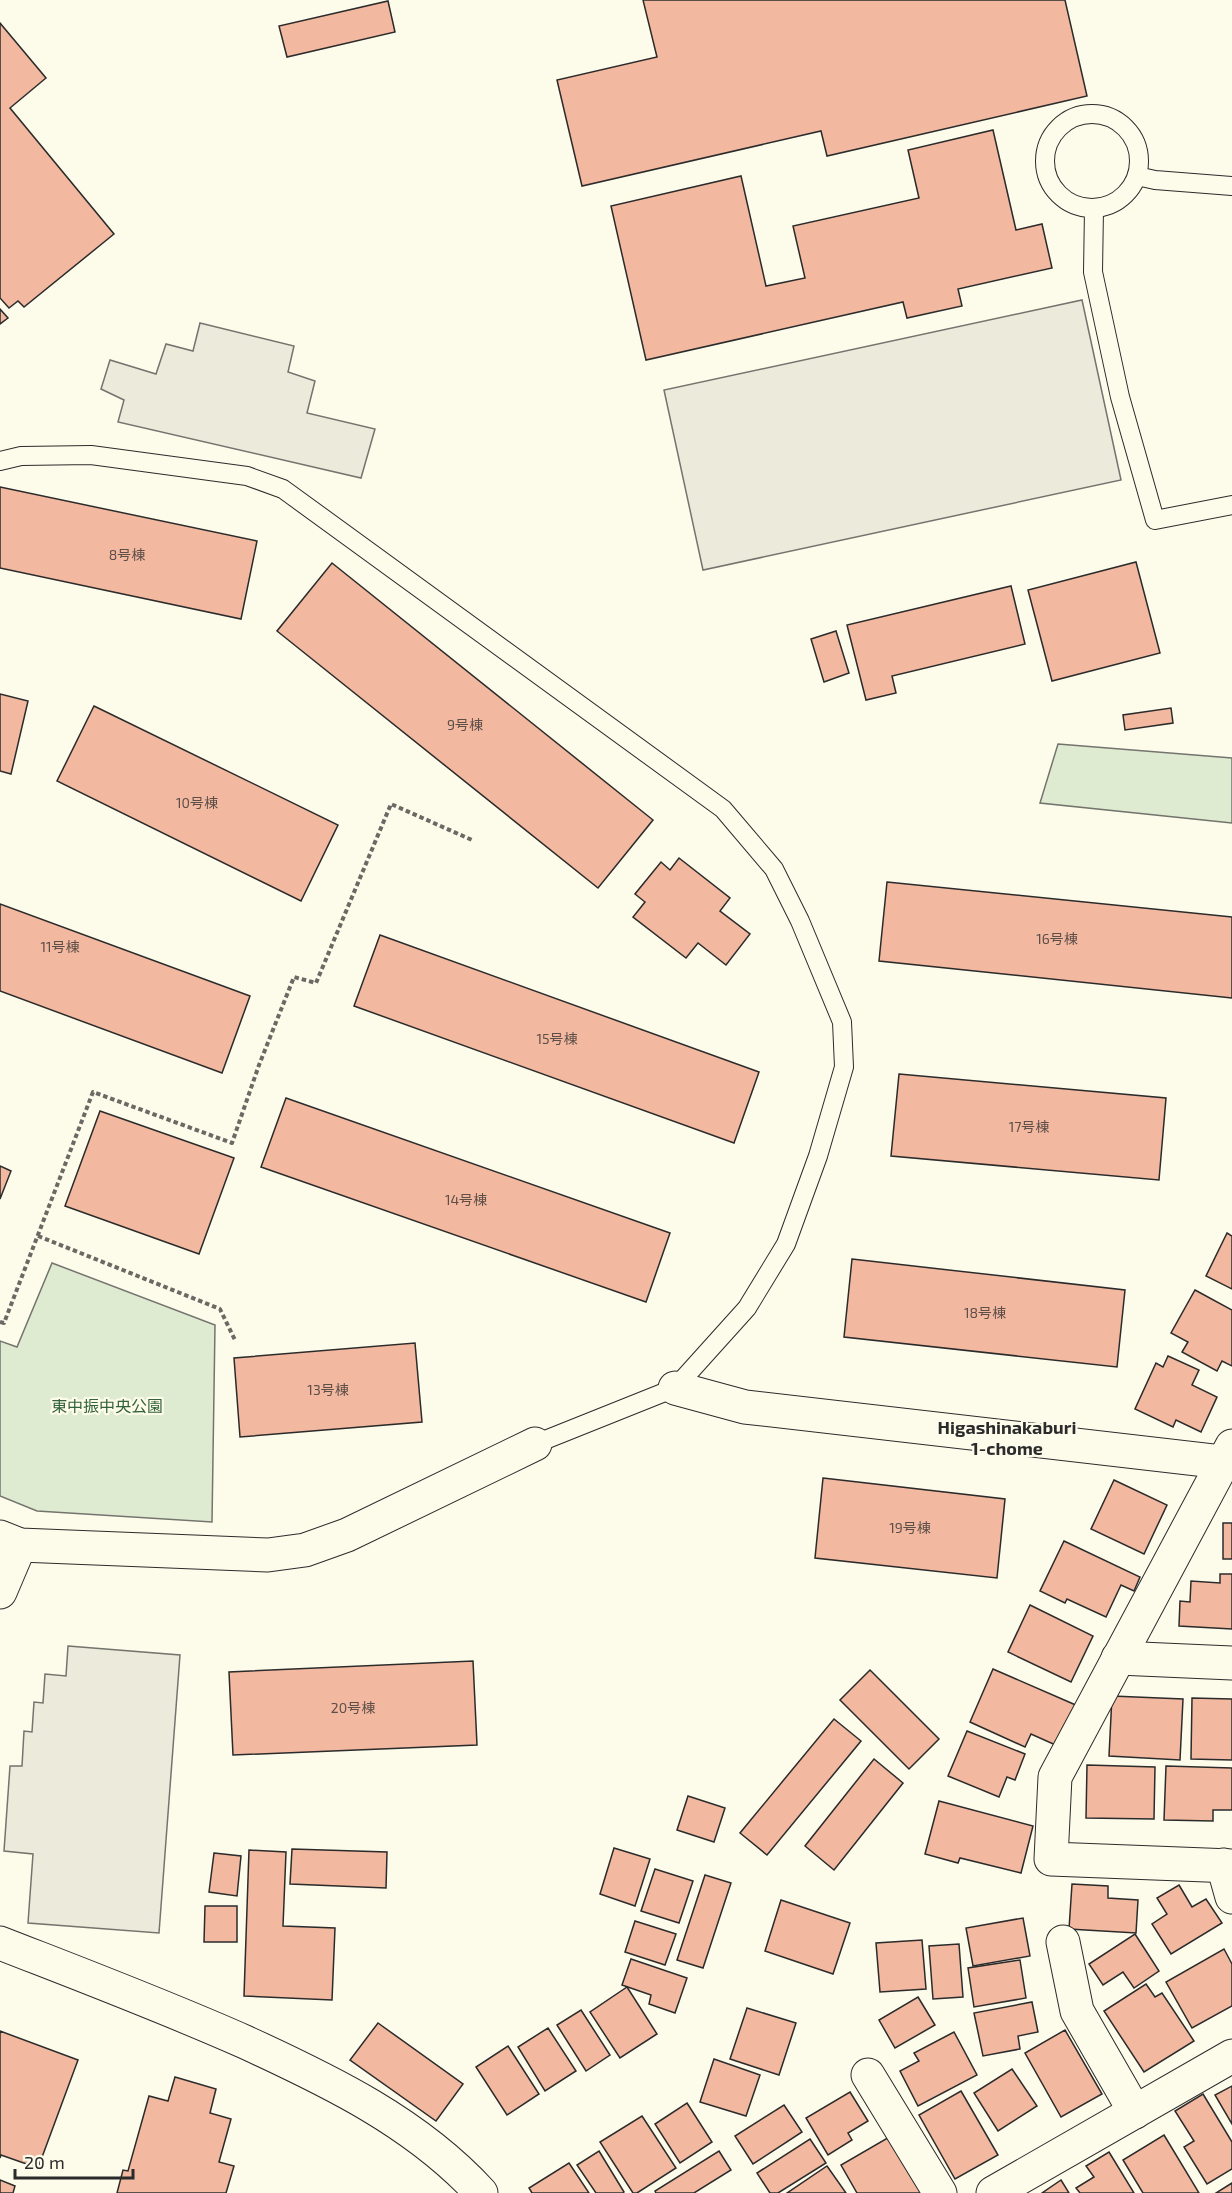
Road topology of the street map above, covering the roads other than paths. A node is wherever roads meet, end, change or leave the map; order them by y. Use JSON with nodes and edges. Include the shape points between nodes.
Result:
{"nodes":[{"id":1,"x":1137,"y":176,"type":"junction"},
{"id":2,"x":1232,"y":186,"type":"edge"},
{"id":3,"x":1094,"y":209,"type":"junction"},
{"id":4,"x":0,"y":461,"type":"edge"},
{"id":5,"x":1232,"y":506,"type":"edge"},
{"id":6,"x":675,"y":1388,"type":"junction"},
{"id":7,"x":535,"y":1444,"type":"joint"},
{"id":8,"x":1229,"y":1457,"type":"edge"},
{"id":9,"x":10,"y":1541,"type":"edge"},
{"id":10,"x":0,"y":1592,"type":"edge"},
{"id":11,"x":1118,"y":1658,"type":"junction"},
{"id":12,"x":1232,"y":1663,"type":"edge"},
{"id":13,"x":1227,"y":1865,"type":"edge"},
{"id":14,"x":1232,"y":1897,"type":"edge"},
{"id":15,"x":1063,"y":1942,"type":"dead end"},
{"id":16,"x":0,"y":1943,"type":"edge"},
{"id":17,"x":1232,"y":2056,"type":"edge"},
{"id":18,"x":868,"y":2075,"type":"dead end"},
{"id":19,"x":1134,"y":2112,"type":"junction"},
{"id":20,"x":481,"y":2193,"type":"edge"},
{"id":21,"x":940,"y":2193,"type":"edge"},
{"id":22,"x":993,"y":2193,"type":"edge"}],
"edges":[{"from":1,"to":2,"type":"lane"},
{"from":1,"to":3,"type":"lane","via":[[1121,199]]},
{"from":1,"to":3,"type":"lane","via":[[1140,160],[1128,130],[1101,115],[1085,114],[1070,119],[1048,142],[1046,174],[1064,200]]},
{"from":3,"to":5,"type":"lane","via":[[1093,272],[1120,397],[1155,520]]},
{"from":4,"to":6,"type":"lane","via":[[21,456],[91,455],[247,476],[283,489],[723,809],[774,869],[842,1022],[844,1067],[819,1156],[786,1244],[747,1308]]},
{"from":6,"to":7,"type":"lane"},
{"from":6,"to":8,"type":"street","via":[[745,1407]]},
{"from":7,"to":9,"type":"street","via":[[347,1535],[304,1550],[268,1555]]},
{"from":8,"to":11,"type":"street"},
{"from":9,"to":10,"type":"street"},
{"from":11,"to":12,"type":"street"},
{"from":11,"to":13,"type":"street","via":[[1055,1777],[1051,1859]]},
{"from":13,"to":14,"type":"street"},
{"from":15,"to":19,"type":"street","via":[[1077,2011]]},
{"from":16,"to":20,"type":"street","via":[[159,2004],[298,2066],[381,2110],[461,2171]]},
{"from":17,"to":19,"type":"street"},
{"from":18,"to":21,"type":"street"},
{"from":19,"to":22,"type":"street"}]}
